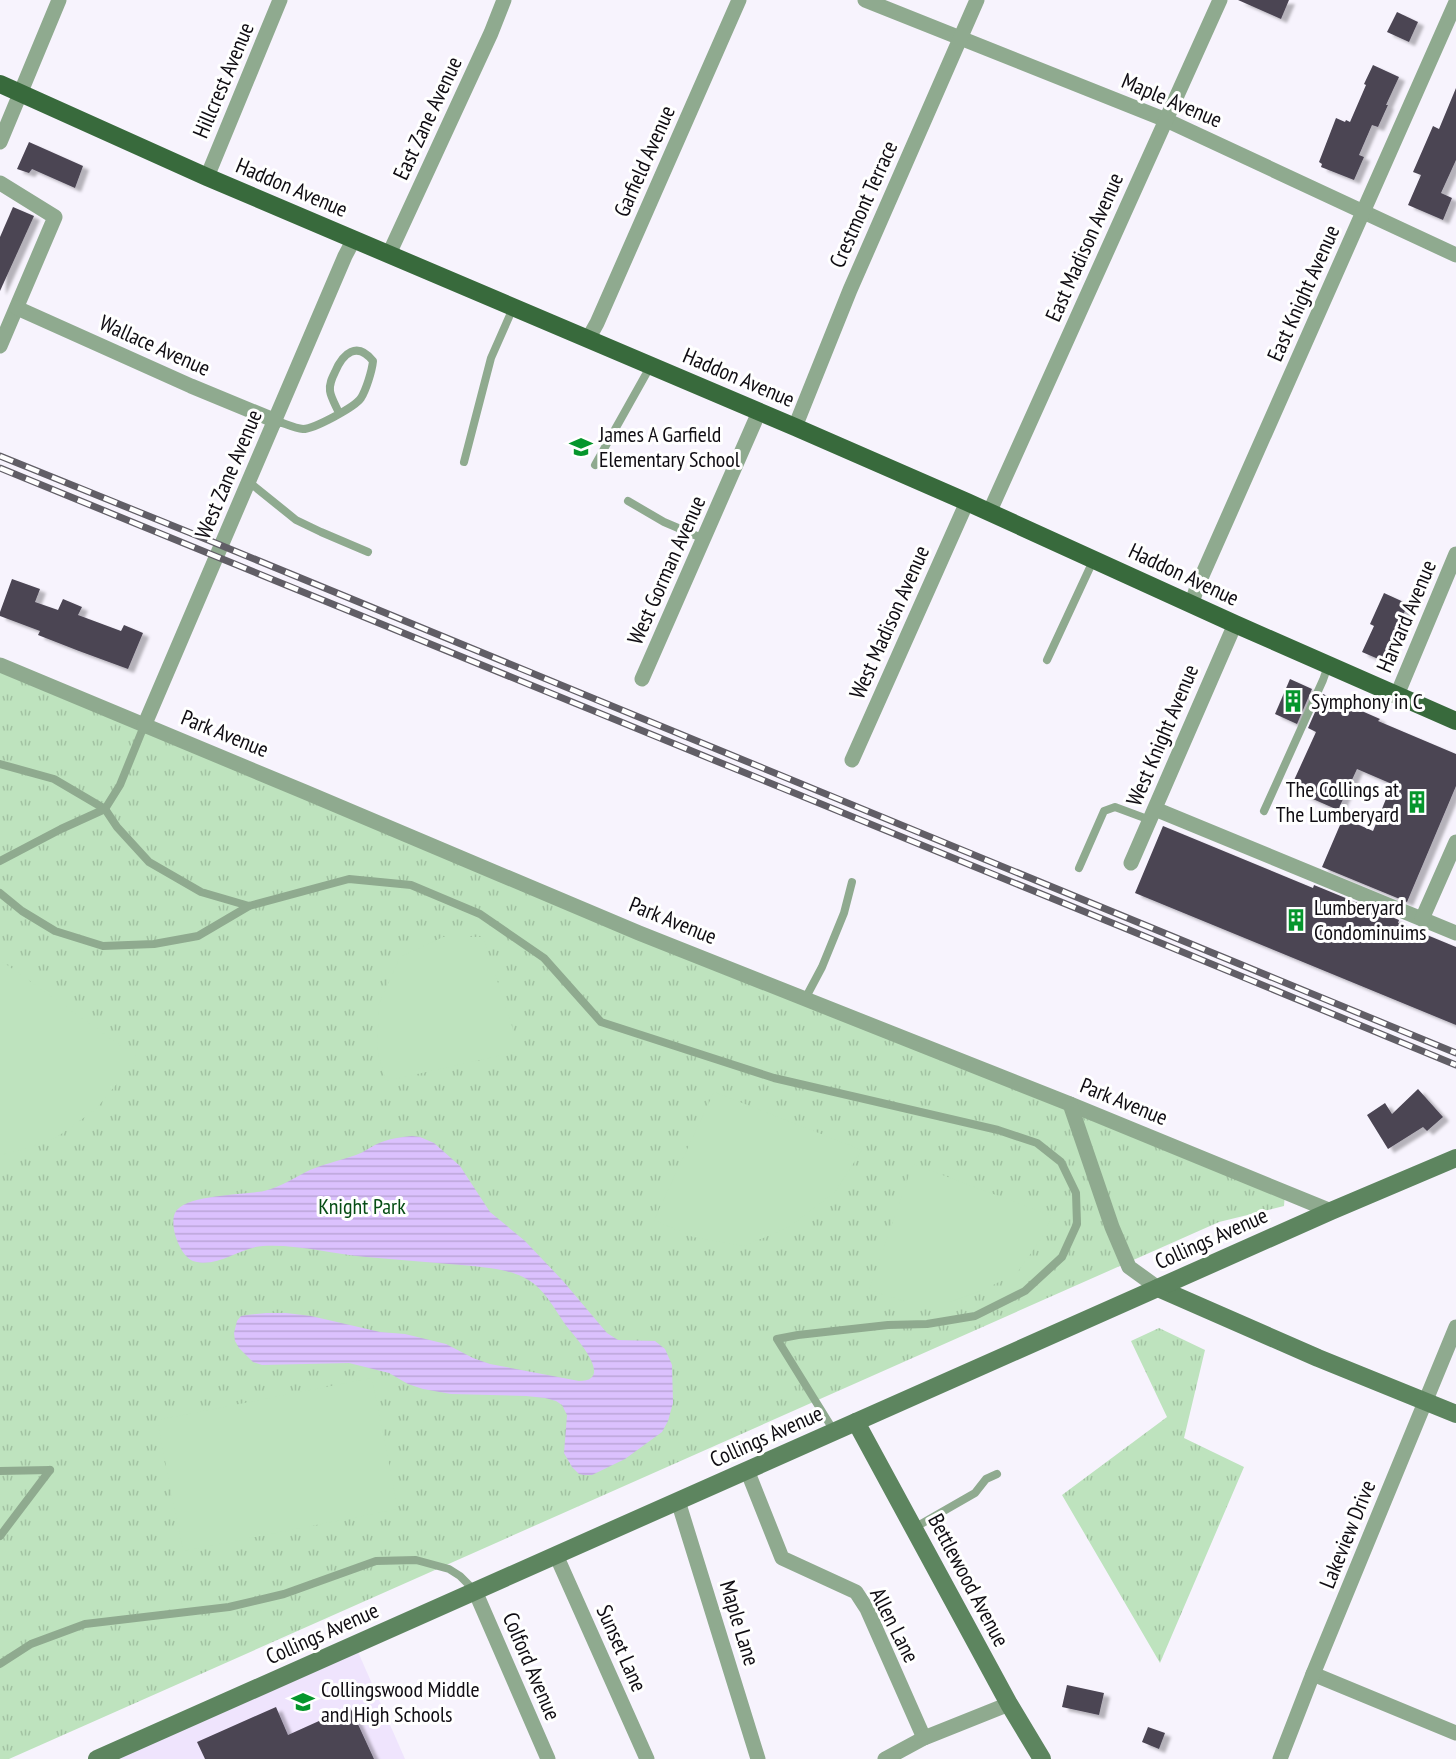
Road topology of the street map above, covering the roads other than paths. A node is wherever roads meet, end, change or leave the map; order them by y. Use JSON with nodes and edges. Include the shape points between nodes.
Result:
{"nodes":[{"id":1,"x":59,"y":0,"type":"edge"},
{"id":2,"x":280,"y":0,"type":"edge"},
{"id":3,"x":504,"y":0,"type":"edge"},
{"id":4,"x":739,"y":0,"type":"edge"},
{"id":5,"x":865,"y":0,"type":"edge"},
{"id":6,"x":977,"y":0,"type":"edge"},
{"id":7,"x":1220,"y":0,"type":"edge"},
{"id":8,"x":1456,"y":2,"type":"edge"},
{"id":9,"x":960,"y":38,"type":"junction"},
{"id":10,"x":0,"y":84,"type":"edge"},
{"id":11,"x":19,"y":93,"type":"junction"},
{"id":12,"x":1166,"y":120,"type":"junction"},
{"id":13,"x":0,"y":142,"type":"edge"},
{"id":14,"x":207,"y":177,"type":"junction"},
{"id":15,"x":0,"y":183,"type":"edge"},
{"id":16,"x":1364,"y":212,"type":"junction"},
{"id":17,"x":354,"y":239,"type":"junction"},
{"id":18,"x":389,"y":254,"type":"junction"},
{"id":19,"x":1456,"y":255,"type":"edge"},
{"id":20,"x":513,"y":307,"type":"junction"},
{"id":21,"x":16,"y":308,"type":"junction"},
{"id":22,"x":588,"y":339,"type":"junction"},
{"id":23,"x":0,"y":346,"type":"edge"},
{"id":24,"x":651,"y":366,"type":"junction"},
{"id":25,"x":759,"y":412,"type":"junction"},
{"id":26,"x":339,"y":413,"type":"junction"},
{"id":27,"x":276,"y":420,"type":"junction"},
{"id":28,"x":795,"y":427,"type":"junction"},
{"id":29,"x":464,"y":462,"type":"dead end"},
{"id":30,"x":595,"y":465,"type":"dead end"},
{"id":31,"x":249,"y":482,"type":"junction"},
{"id":32,"x":628,"y":501,"type":"dead end"},
{"id":33,"x":967,"y":502,"type":"junction"},
{"id":34,"x":989,"y":513,"type":"junction"},
{"id":35,"x":704,"y":539,"type":"junction"},
{"id":36,"x":368,"y":552,"type":"dead end"},
{"id":37,"x":1456,"y":555,"type":"edge"},
{"id":38,"x":1094,"y":559,"type":"junction"},
{"id":39,"x":1192,"y":603,"type":"junction"},
{"id":40,"x":1235,"y":624,"type":"junction"},
{"id":41,"x":1047,"y":660,"type":"dead end"},
{"id":42,"x":0,"y":665,"type":"edge"},
{"id":43,"x":1328,"y":665,"type":"junction"},
{"id":44,"x":642,"y":679,"type":"dead end"},
{"id":45,"x":1396,"y":695,"type":"junction"},
{"id":46,"x":1456,"y":721,"type":"edge"},
{"id":47,"x":144,"y":726,"type":"junction"},
{"id":48,"x":852,"y":760,"type":"dead end"},
{"id":49,"x":0,"y":764,"type":"edge"},
{"id":50,"x":105,"y":809,"type":"junction"},
{"id":51,"x":1264,"y":811,"type":"dead end"},
{"id":52,"x":1152,"y":814,"type":"junction"},
{"id":53,"x":1456,"y":842,"type":"edge"},
{"id":54,"x":0,"y":861,"type":"edge"},
{"id":55,"x":1131,"y":863,"type":"dead end"},
{"id":56,"x":1079,"y":868,"type":"dead end"},
{"id":57,"x":852,"y":882,"type":"dead end"},
{"id":58,"x":0,"y":893,"type":"edge"},
{"id":59,"x":249,"y":906,"type":"junction"},
{"id":60,"x":1422,"y":919,"type":"junction"},
{"id":61,"x":1456,"y":933,"type":"edge"},
{"id":62,"x":805,"y":999,"type":"junction"},
{"id":63,"x":1070,"y":1104,"type":"junction"},
{"id":64,"x":1456,"y":1158,"type":"edge"},
{"id":65,"x":1331,"y":1211,"type":"junction"},
{"id":66,"x":1158,"y":1288,"type":"junction"},
{"id":67,"x":1456,"y":1327,"type":"edge"},
{"id":68,"x":1425,"y":1401,"type":"junction"},
{"id":69,"x":1456,"y":1414,"type":"edge"},
{"id":70,"x":856,"y":1422,"type":"junction"},
{"id":71,"x":834,"y":1432,"type":"junction"},
{"id":72,"x":747,"y":1470,"type":"junction"},
{"id":73,"x":0,"y":1471,"type":"edge"},
{"id":74,"x":997,"y":1474,"type":"dead end"},
{"id":75,"x":678,"y":1501,"type":"junction"},
{"id":76,"x":914,"y":1528,"type":"junction"},
{"id":77,"x":0,"y":1536,"type":"edge"},
{"id":78,"x":556,"y":1555,"type":"junction"},
{"id":79,"x":475,"y":1591,"type":"junction"},
{"id":80,"x":0,"y":1664,"type":"edge"},
{"id":81,"x":1313,"y":1674,"type":"junction"},
{"id":82,"x":1009,"y":1704,"type":"junction"},
{"id":83,"x":1456,"y":1733,"type":"edge"},
{"id":84,"x":924,"y":1738,"type":"junction"},
{"id":85,"x":97,"y":1759,"type":"edge"},
{"id":86,"x":548,"y":1759,"type":"edge"},
{"id":87,"x":647,"y":1759,"type":"edge"},
{"id":88,"x":758,"y":1759,"type":"edge"},
{"id":89,"x":885,"y":1759,"type":"edge"},
{"id":90,"x":1042,"y":1759,"type":"edge"},
{"id":91,"x":1280,"y":1759,"type":"edge"}],
"edges":[{"from":1,"to":11,"type":"street"},
{"from":2,"to":14,"type":"street","name":"Hillcrest Avenue"},
{"from":3,"to":18,"type":"street","name":"East Zane Avenue"},
{"from":4,"to":22,"type":"street","name":"Garfield Avenue"},
{"from":5,"to":9,"type":"street","name":"Maple Avenue"},
{"from":6,"to":9,"type":"street","name":"Crestmont Terrace"},
{"from":7,"to":12,"type":"street","name":"East Madison Avenue"},
{"from":8,"to":16,"type":"street","name":"East Knight Avenue"},
{"from":9,"to":12,"type":"street","name":"Maple Avenue"},
{"from":9,"to":28,"type":"street","name":"Crestmont Terrace"},
{"from":10,"to":11,"type":"main road","name":"Haddon Avenue"},
{"from":11,"to":13,"type":"street"},
{"from":11,"to":14,"type":"main road","name":"Haddon Avenue"},
{"from":12,"to":16,"type":"street","name":"Maple Avenue"},
{"from":12,"to":34,"type":"street","name":"East Madison Avenue"},
{"from":14,"to":17,"type":"main road","name":"Haddon Avenue"},
{"from":15,"to":21,"type":"street","via":[[55,217]]},
{"from":16,"to":19,"type":"street","name":"Maple Avenue"},
{"from":16,"to":39,"type":"street","name":"East Knight Avenue"},
{"from":17,"to":18,"type":"main road","name":"Haddon Avenue"},
{"from":17,"to":27,"type":"street","name":"West Zane Avenue"},
{"from":18,"to":20,"type":"main road","name":"Haddon Avenue"},
{"from":20,"to":22,"type":"main road","name":"Haddon Avenue"},
{"from":20,"to":29,"type":"lane","via":[[491,358]]},
{"from":21,"to":23,"type":"street"},
{"from":21,"to":27,"type":"street","name":"Wallace Avenue"},
{"from":22,"to":24,"type":"main road","name":"Haddon Avenue"},
{"from":24,"to":25,"type":"main road","name":"Haddon Avenue"},
{"from":24,"to":30,"type":"lane"},
{"from":25,"to":28,"type":"main road","name":"Haddon Avenue"},
{"from":25,"to":35,"type":"street","name":"West Gorman Avenue"},
{"from":26,"to":26,"type":"lane","via":[[362,397],[373,368],[373,361],[357,350],[340,361],[330,382]]},
{"from":26,"to":27,"type":"lane","via":[[306,429]]},
{"from":27,"to":31,"type":"street","name":"West Zane Avenue"},
{"from":28,"to":33,"type":"main road","name":"Haddon Avenue"},
{"from":31,"to":36,"type":"lane","via":[[296,520]]},
{"from":31,"to":47,"type":"street","name":"West Zane Avenue"},
{"from":32,"to":35,"type":"lane"},
{"from":33,"to":34,"type":"main road","name":"Haddon Avenue"},
{"from":33,"to":48,"type":"street","name":"West Madison Avenue"},
{"from":34,"to":38,"type":"main road","name":"Haddon Avenue"},
{"from":35,"to":44,"type":"street","name":"West Gorman Avenue"},
{"from":37,"to":45,"type":"street","name":"Harvard Avenue"},
{"from":38,"to":39,"type":"main road","name":"Haddon Avenue"},
{"from":38,"to":41,"type":"lane"},
{"from":39,"to":40,"type":"main road","name":"Haddon Avenue"},
{"from":40,"to":43,"type":"main road","name":"Haddon Avenue"},
{"from":40,"to":52,"type":"street","name":"West Knight Avenue"},
{"from":42,"to":47,"type":"street","name":"Park Avenue"},
{"from":43,"to":45,"type":"main road","name":"Haddon Avenue"},
{"from":43,"to":51,"type":"lane"},
{"from":45,"to":46,"type":"main road","name":"Haddon Avenue"},
{"from":47,"to":50,"type":"lane","via":[[120,785]]},
{"from":47,"to":62,"type":"street","name":"Park Avenue"},
{"from":49,"to":50,"type":"lane","via":[[54,779]]},
{"from":50,"to":54,"type":"lane"},
{"from":50,"to":59,"type":"lane","via":[[149,862],[201,892]]},
{"from":52,"to":55,"type":"street","name":"West Knight Avenue"},
{"from":52,"to":56,"type":"lane","via":[[1114,807],[1104,812]]},
{"from":52,"to":60,"type":"street"},
{"from":53,"to":60,"type":"street"},
{"from":57,"to":62,"type":"lane","via":[[844,913]]},
{"from":58,"to":59,"type":"lane","via":[[55,931],[103,946],[154,944],[198,936]]},
{"from":59,"to":71,"type":"lane","via":[[349,879],[411,885],[480,914],[544,958],[601,1022],[774,1078],[998,1130],[1037,1143],[1061,1162],[1076,1193],[1077,1224],[1062,1257],[1025,1291],[975,1316],[777,1339]]},
{"from":60,"to":61,"type":"street"},
{"from":62,"to":63,"type":"street","name":"Park Avenue"},
{"from":63,"to":65,"type":"street","name":"Park Avenue"},
{"from":63,"to":66,"type":"street","via":[[1129,1267]]},
{"from":64,"to":65,"type":"main road","name":"Collings Avenue"},
{"from":65,"to":66,"type":"main road","name":"Collings Avenue"},
{"from":66,"to":68,"type":"main road"},
{"from":66,"to":70,"type":"main road","name":"Collings Avenue"},
{"from":67,"to":68,"type":"street","name":"Lakeview Drive"},
{"from":68,"to":69,"type":"main road"},
{"from":68,"to":81,"type":"street","name":"Lakeview Drive"},
{"from":70,"to":71,"type":"main road","name":"Collings Avenue"},
{"from":70,"to":76,"type":"main road","name":"Bettlewood Avenue"},
{"from":71,"to":72,"type":"main road","name":"Collings Avenue"},
{"from":72,"to":75,"type":"main road","name":"Collings Avenue"},
{"from":72,"to":84,"type":"street","name":"Allen Lane","via":[[782,1558],[856,1592]]},
{"from":73,"to":77,"type":"lane","via":[[50,1470]]},
{"from":74,"to":76,"type":"lane","via":[[986,1479],[975,1493]]},
{"from":75,"to":78,"type":"main road","name":"Collings Avenue"},
{"from":75,"to":88,"type":"street","name":"Maple Lane"},
{"from":76,"to":82,"type":"main road","name":"Bettlewood Avenue"},
{"from":78,"to":79,"type":"main road","name":"Collings Avenue"},
{"from":78,"to":87,"type":"street","name":"Sunset Lane"},
{"from":79,"to":80,"type":"lane","via":[[449,1569],[416,1560],[376,1561],[284,1594],[229,1607],[85,1624],[32,1644]]},
{"from":79,"to":85,"type":"main road","name":"Collings Avenue"},
{"from":79,"to":86,"type":"street","name":"Colford Avenue"},
{"from":81,"to":83,"type":"street"},
{"from":81,"to":91,"type":"street","name":"Lakeview Drive"},
{"from":82,"to":84,"type":"street"},
{"from":82,"to":90,"type":"main road","name":"Bettlewood Avenue"},
{"from":84,"to":89,"type":"street"}]}
